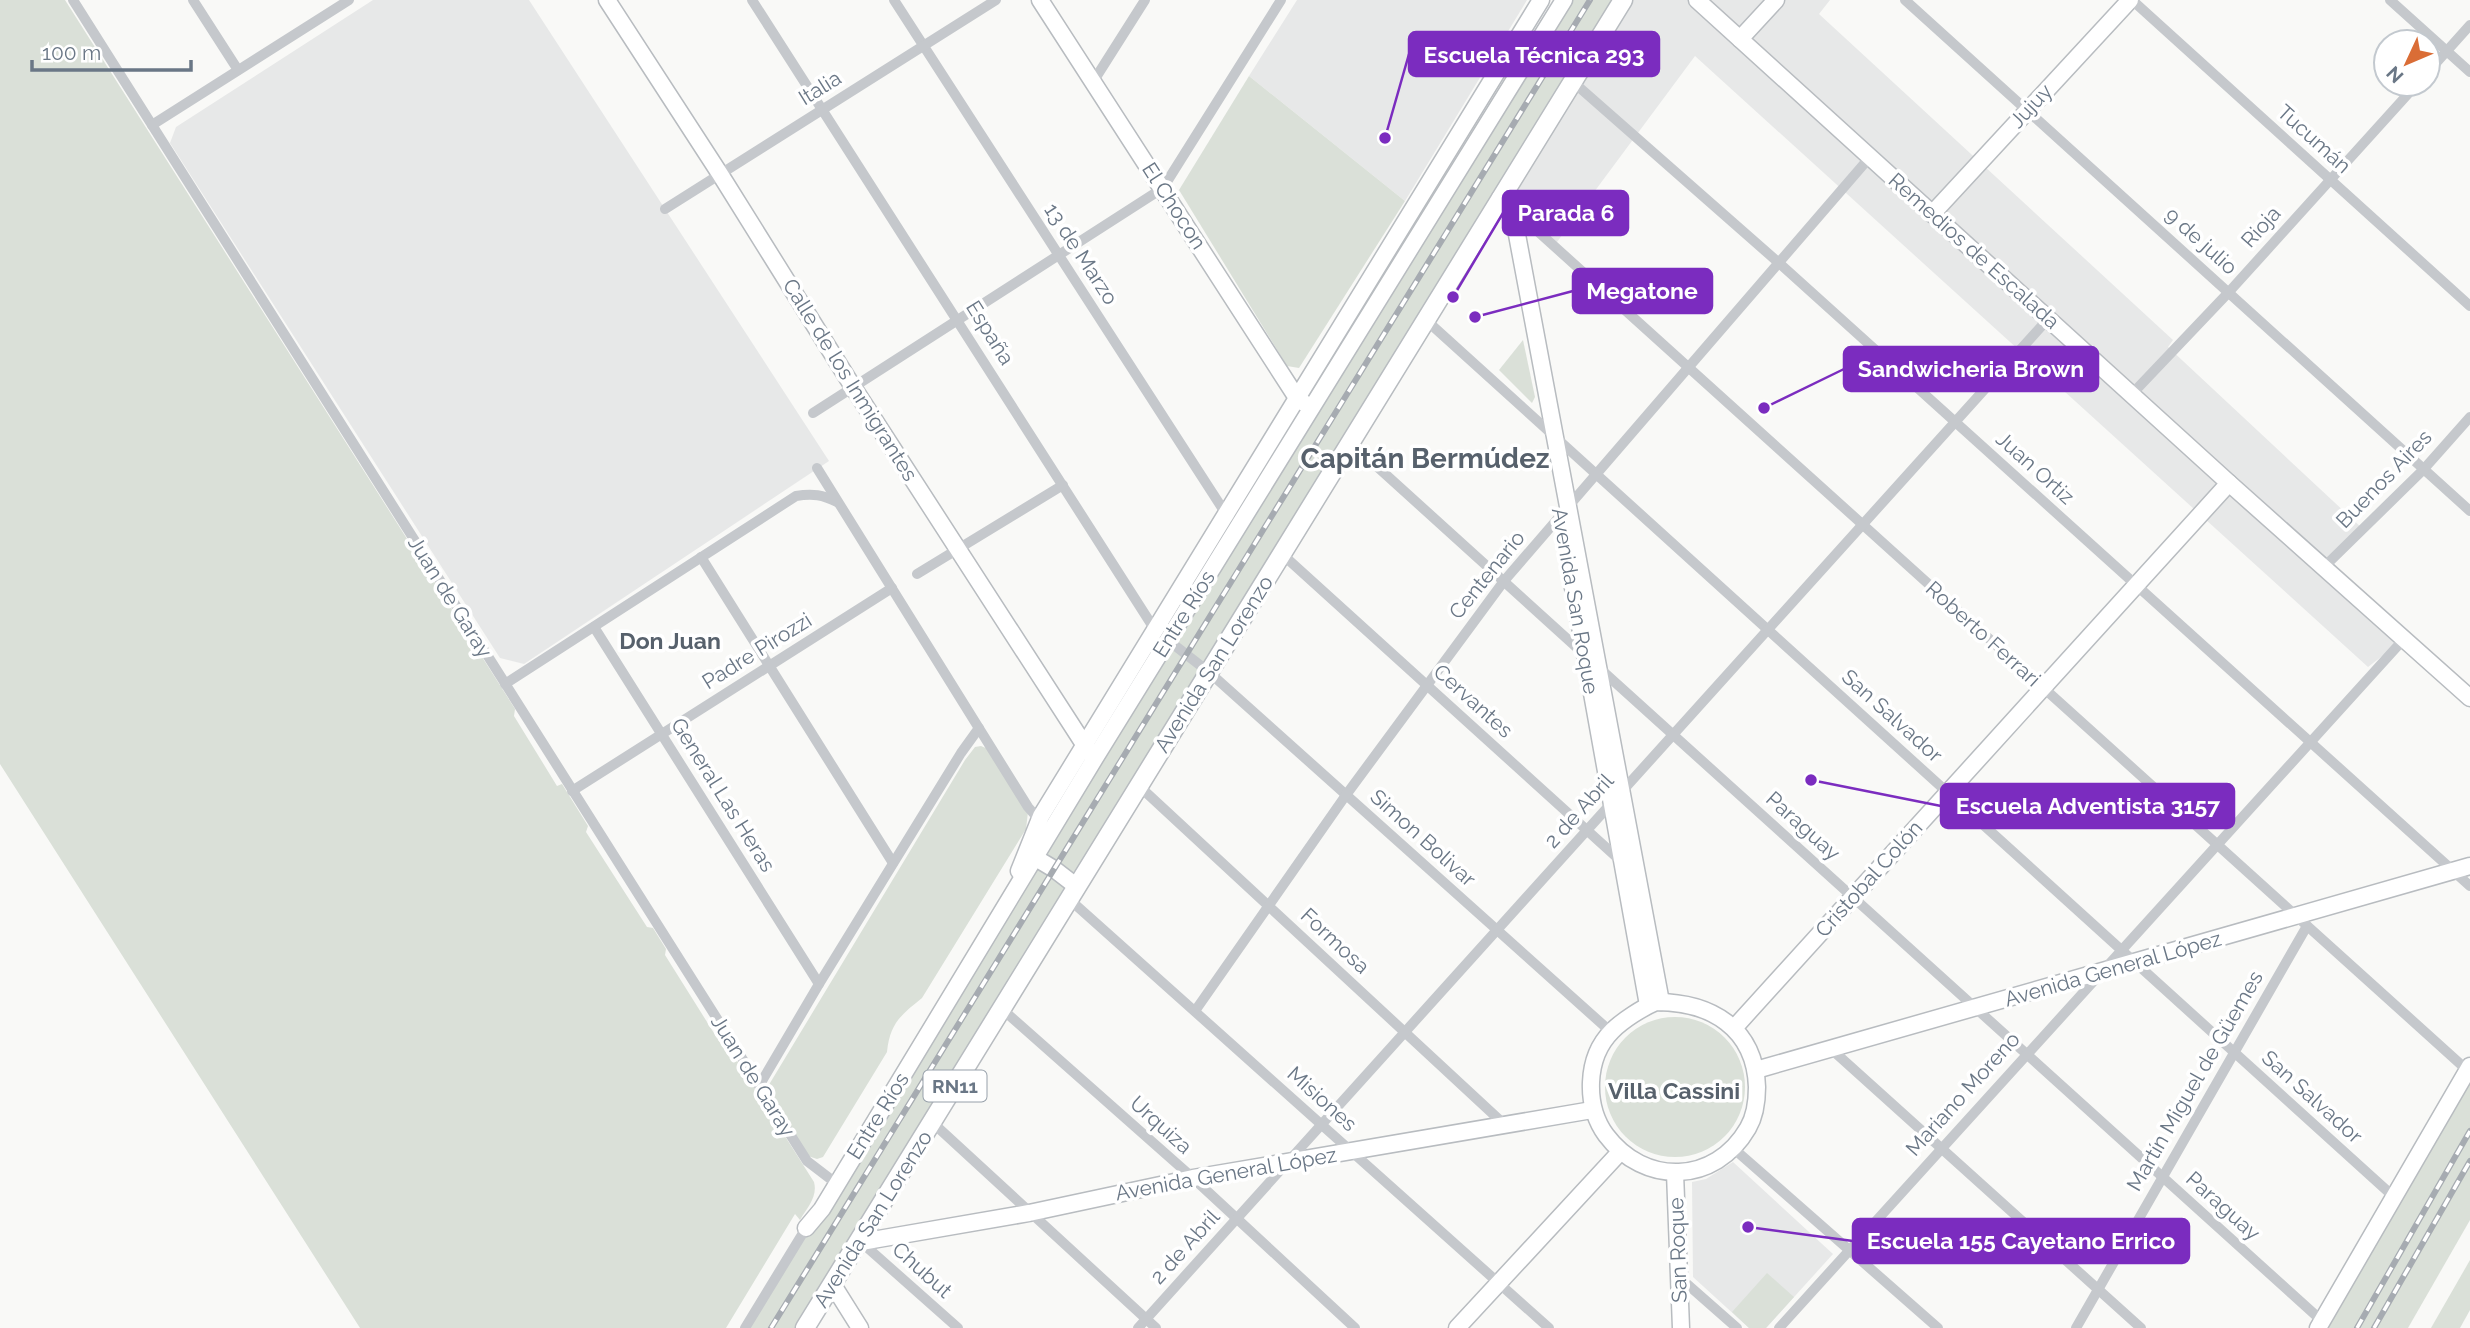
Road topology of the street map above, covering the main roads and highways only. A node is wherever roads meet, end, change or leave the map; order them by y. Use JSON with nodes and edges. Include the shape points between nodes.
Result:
{"nodes":[{"id":1,"x":1623,"y":0,"type":"edge"},
{"id":2,"x":805,"y":1328,"type":"edge"}],
"edges":[{"from":1,"to":2,"type":"main road","name":"Avenida San Lorenzo","number":"RN11","via":[[1506,203],[1426,320]]}]}
